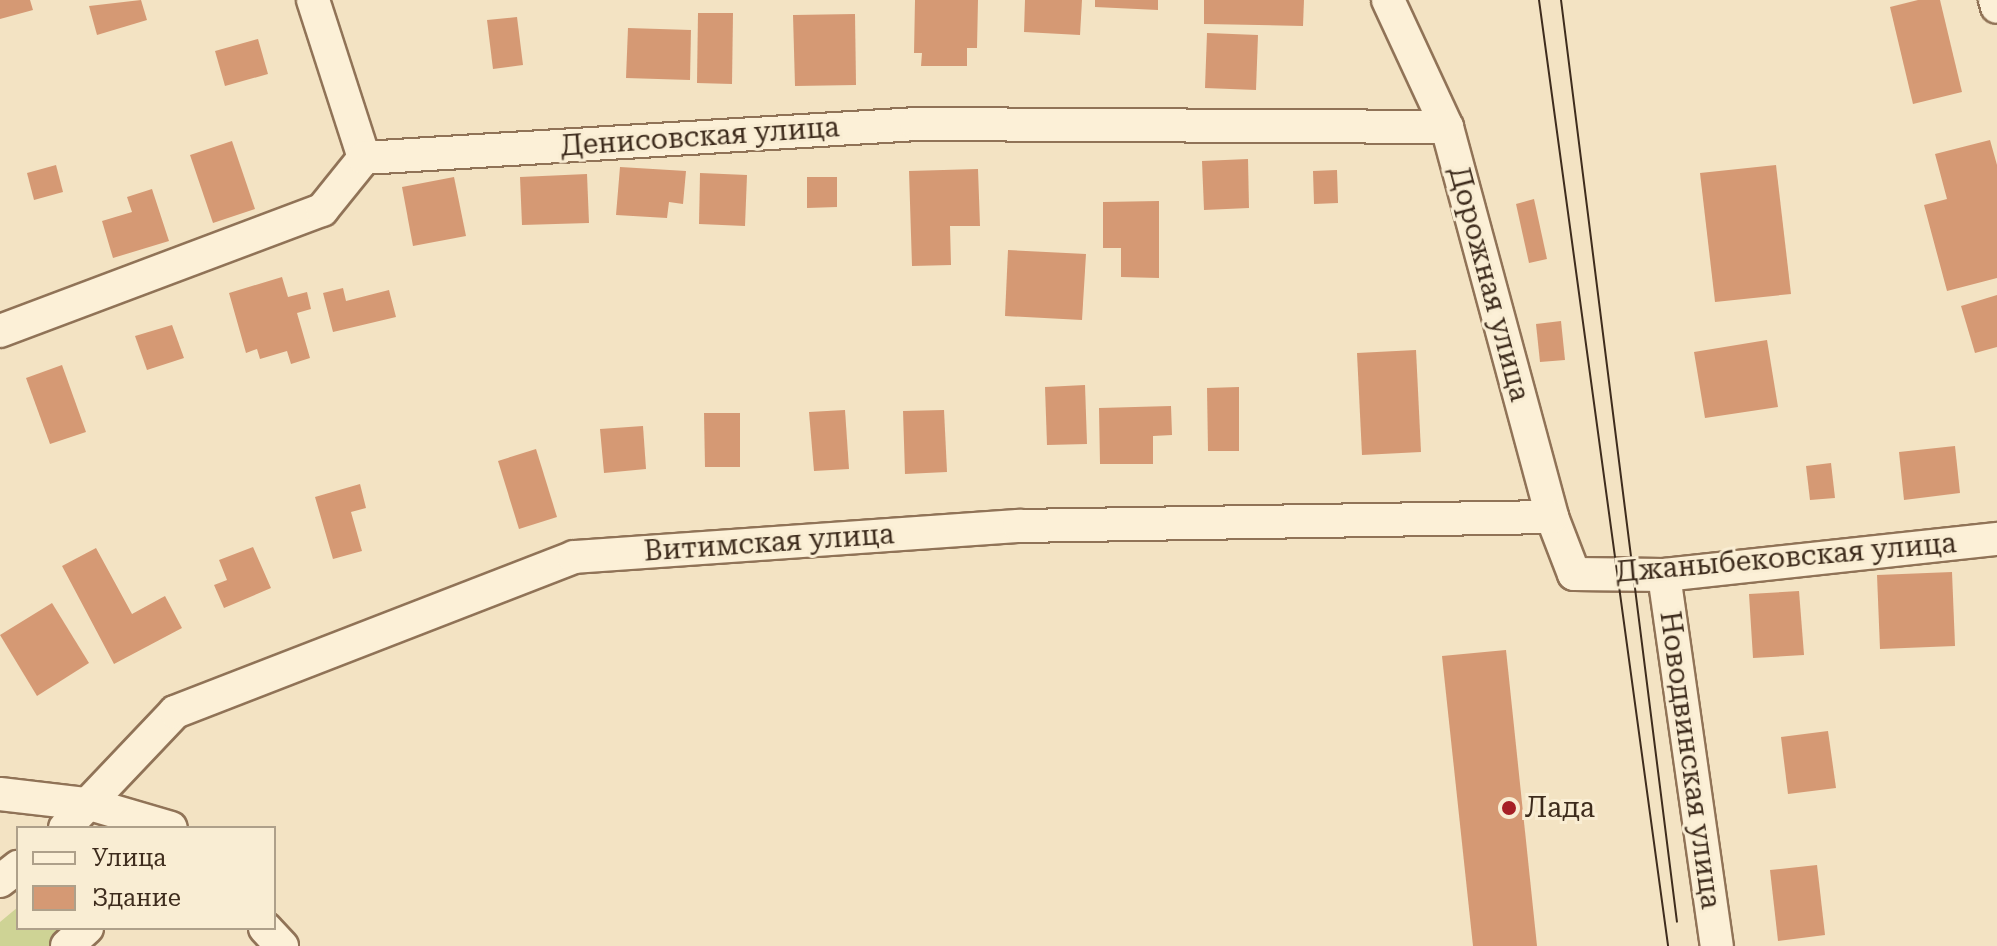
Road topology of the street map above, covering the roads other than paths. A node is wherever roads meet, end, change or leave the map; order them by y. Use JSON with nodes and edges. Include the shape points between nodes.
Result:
{"nodes":[{"id":1,"x":313,"y":0,"type":"edge"},
{"id":2,"x":1388,"y":0,"type":"edge"},
{"id":3,"x":1995,"y":0,"type":"edge"},
{"id":4,"x":1997,"y":7,"type":"edge"},
{"id":5,"x":1447,"y":127,"type":"junction"},
{"id":6,"x":364,"y":158,"type":"junction"},
{"id":7,"x":0,"y":331,"type":"edge"},
{"id":8,"x":1552,"y":517,"type":"junction"},
{"id":9,"x":1997,"y":539,"type":"edge"},
{"id":10,"x":1574,"y":574,"type":"joint"},
{"id":11,"x":1664,"y":575,"type":"junction"},
{"id":12,"x":0,"y":794,"type":"edge"},
{"id":13,"x":93,"y":805,"type":"junction"},
{"id":14,"x":67,"y":826,"type":"edge"},
{"id":15,"x":165,"y":826,"type":"edge"},
{"id":16,"x":16,"y":869,"type":"edge"},
{"id":17,"x":0,"y":881,"type":"edge"},
{"id":18,"x":85,"y":930,"type":"edge"},
{"id":19,"x":267,"y":930,"type":"edge"},
{"id":20,"x":67,"y":946,"type":"edge"},
{"id":21,"x":282,"y":946,"type":"edge"},
{"id":22,"x":1717,"y":946,"type":"edge"}],
"edges":[{"from":1,"to":6,"type":"street"},
{"from":2,"to":5,"type":"street","name":"Дорожная улица"},
{"from":3,"to":4,"type":"street"},
{"from":5,"to":6,"type":"street","name":"Денисовская улица","via":[[916,124]]},
{"from":5,"to":8,"type":"street","name":"Дорожная улица"},
{"from":6,"to":7,"type":"street","via":[[322,210]]},
{"from":8,"to":10,"type":"street","name":"Дорожная улица"},
{"from":8,"to":13,"type":"street","name":"Витимская улица","via":[[1019,526],[574,557],[175,712]]},
{"from":9,"to":11,"type":"street","name":"Джаныбековская улица"},
{"from":10,"to":11,"type":"street","name":"Джаныбековская улица"},
{"from":11,"to":22,"type":"street","name":"Новодвинская улица"},
{"from":12,"to":13,"type":"street"},
{"from":13,"to":14,"type":"street","name":"Витимская улица"},
{"from":13,"to":15,"type":"street"},
{"from":16,"to":17,"type":"street"},
{"from":18,"to":20,"type":"street"},
{"from":19,"to":21,"type":"street"}]}
